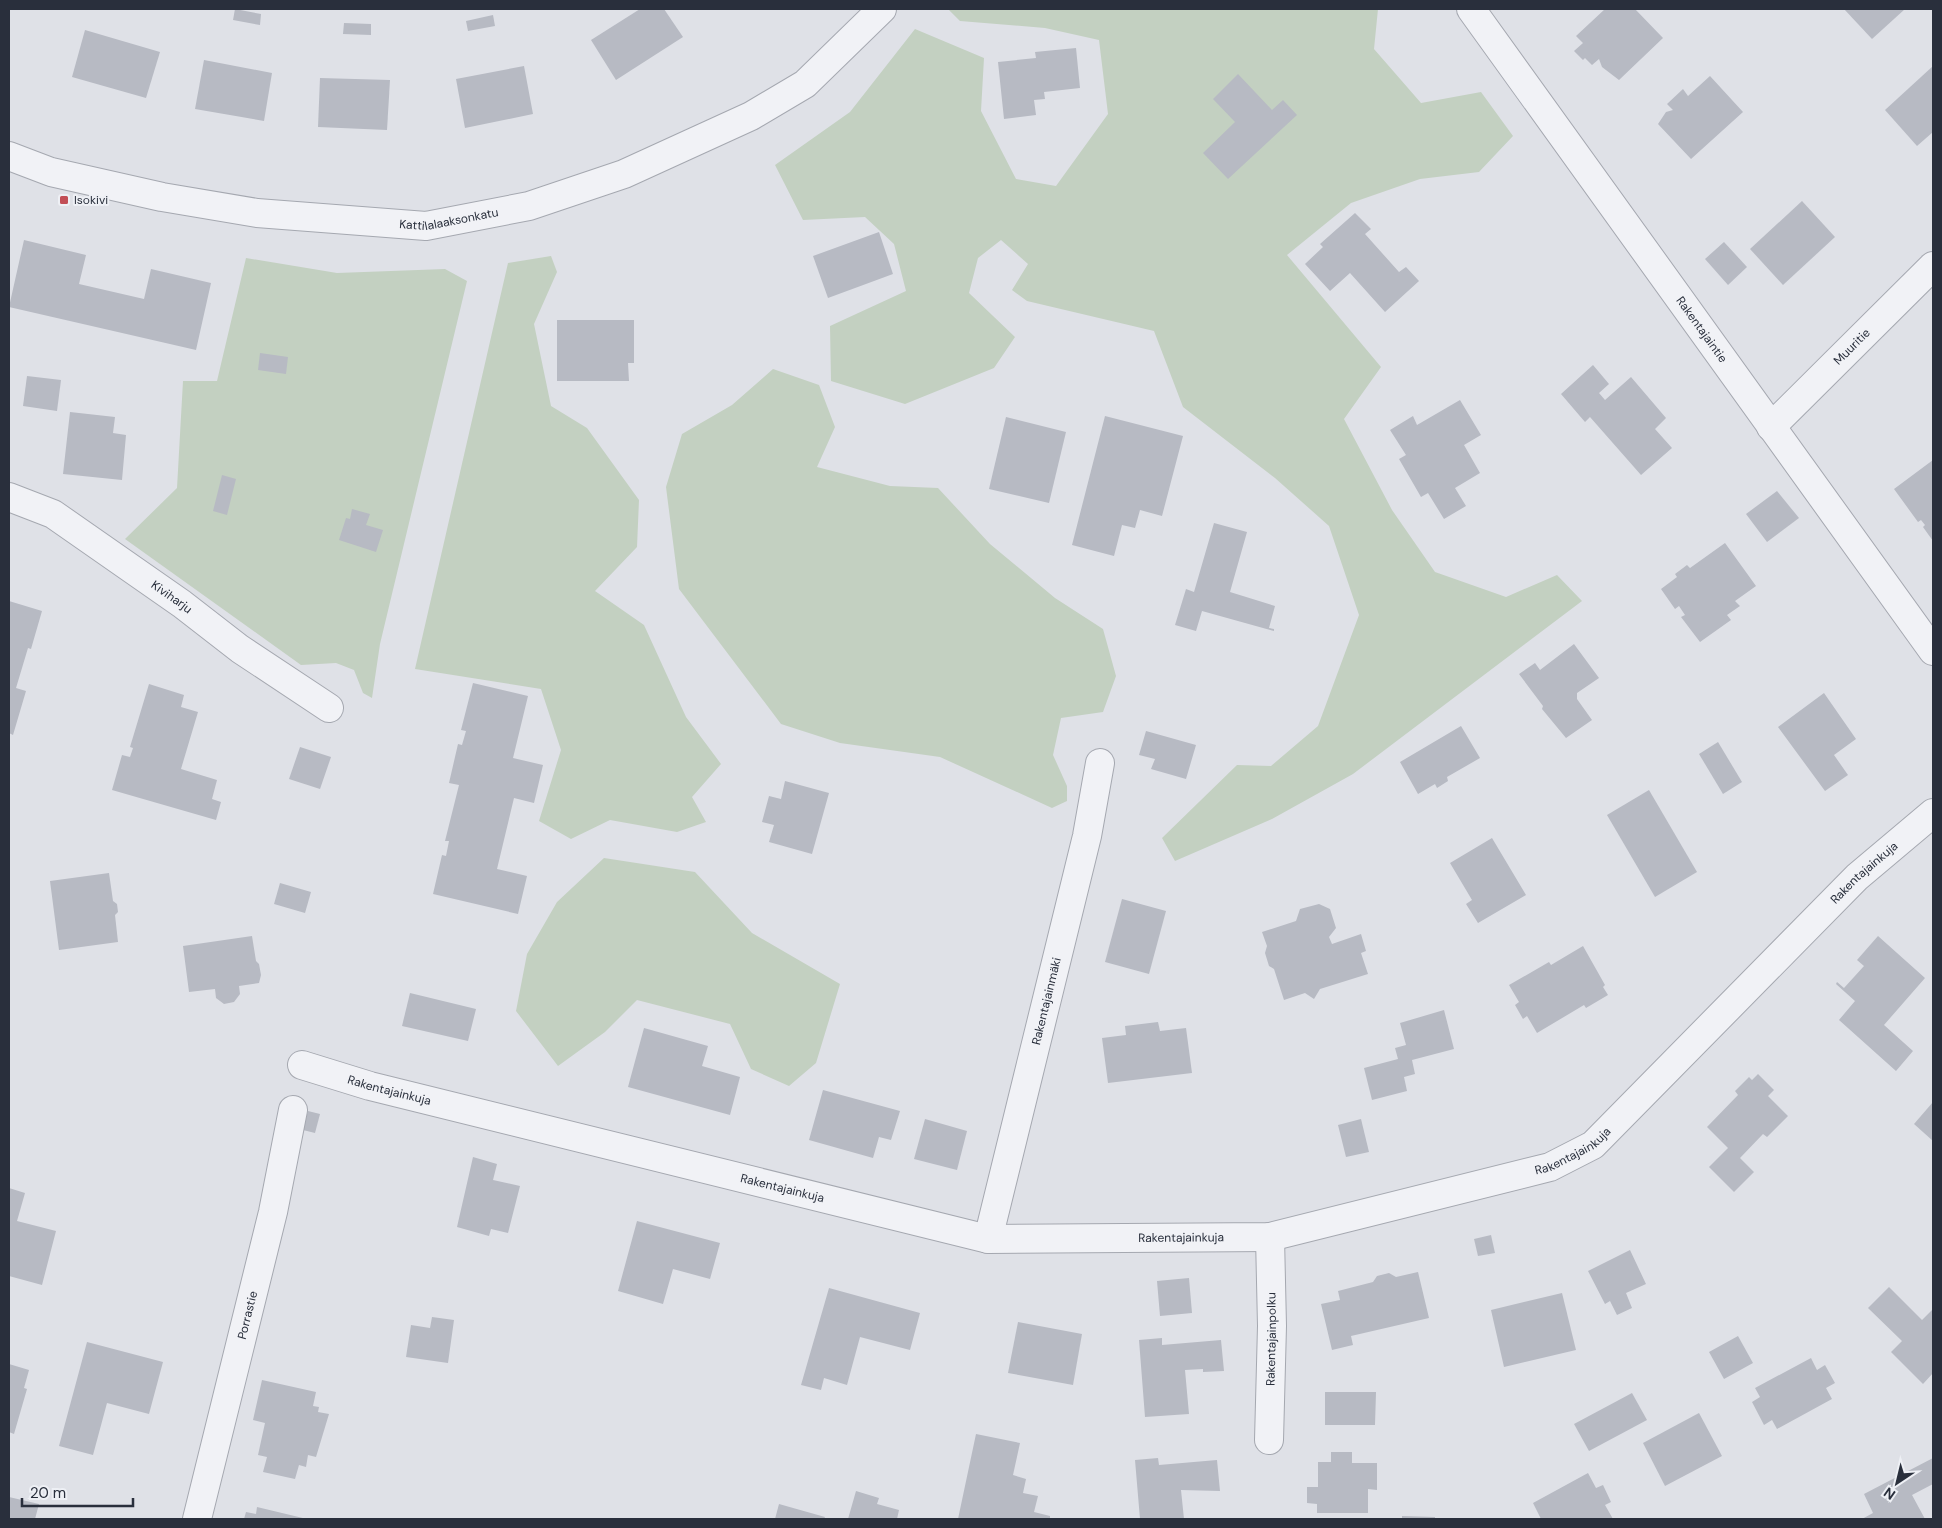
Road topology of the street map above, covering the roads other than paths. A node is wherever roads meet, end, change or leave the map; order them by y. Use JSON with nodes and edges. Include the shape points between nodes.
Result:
{"nodes":[{"id":1,"x":872,"y":9,"type":"edge"},
{"id":2,"x":882,"y":9,"type":"edge"},
{"id":3,"x":1471,"y":9,"type":"edge"},
{"id":4,"x":850,"y":42,"type":"junction"},
{"id":5,"x":9,"y":156,"type":"edge"},
{"id":6,"x":1933,"y":266,"type":"edge"},
{"id":7,"x":1771,"y":428,"type":"junction"},
{"id":8,"x":9,"y":497,"type":"edge"},
{"id":9,"x":1933,"y":651,"type":"edge"},
{"id":10,"x":330,"y":708,"type":"dead end"},
{"id":11,"x":1100,"y":763,"type":"dead end"},
{"id":12,"x":1933,"y":813,"type":"edge"},
{"id":13,"x":302,"y":1065,"type":"dead end"},
{"id":14,"x":293,"y":1110,"type":"dead end"},
{"id":15,"x":1270,"y":1237,"type":"junction"},
{"id":16,"x":988,"y":1240,"type":"junction"},
{"id":17,"x":1269,"y":1440,"type":"dead end"},
{"id":18,"x":197,"y":1519,"type":"edge"}],
"edges":[{"from":1,"to":4,"type":"street","name":"Kattilalaaksonkatu"},
{"from":2,"to":4,"type":"street","name":"Kattilalaaksonkatu"},
{"from":3,"to":7,"type":"street","name":"Rakentajaintie"},
{"from":4,"to":5,"type":"street","name":"Kattilalaaksonkatu","via":[[805,84],[752,116],[624,174],[529,206],[426,226],[257,213],[70,176]]},
{"from":6,"to":7,"type":"street","name":"Muuritie"},
{"from":7,"to":9,"type":"street","name":"Rakentajaintie"},
{"from":8,"to":10,"type":"street","name":"Kiviharju","via":[[53,514],[182,604],[240,649]]},
{"from":11,"to":16,"type":"street","name":"Rakentajainmäki","via":[[1087,836]]},
{"from":12,"to":15,"type":"street","name":"Rakentajainkuja","via":[[1857,877],[1594,1145],[1550,1167]]},
{"from":13,"to":16,"type":"street","name":"Rakentajainkuja","via":[[379,1089]]},
{"from":14,"to":18,"type":"street","name":"Porrastie","via":[[273,1212]]},
{"from":15,"to":16,"type":"street","name":"Rakentajainkuja"},
{"from":15,"to":17,"type":"street","name":"Rakentajainpolku"}]}
